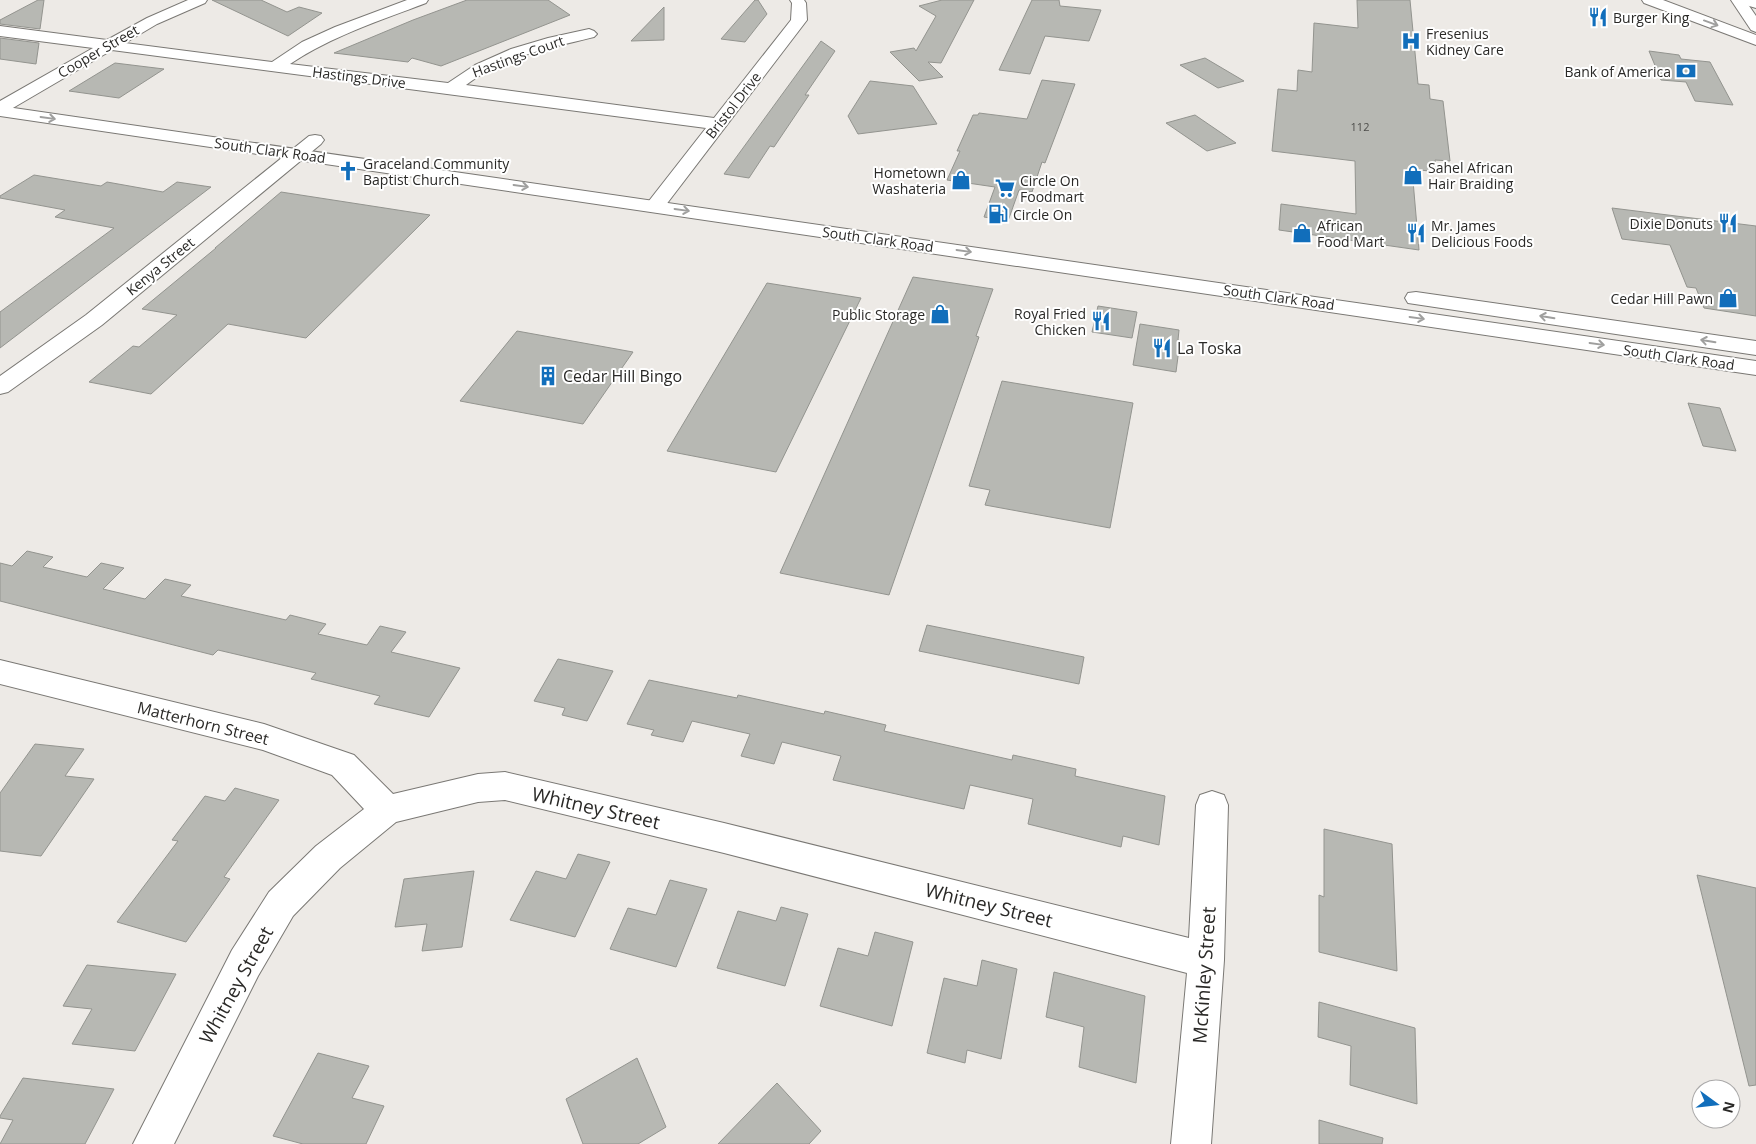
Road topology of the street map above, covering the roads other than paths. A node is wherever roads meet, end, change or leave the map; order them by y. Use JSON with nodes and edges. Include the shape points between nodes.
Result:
{"nodes":[{"id":1,"x":200,"y":0,"type":"edge"},
{"id":2,"x":421,"y":0,"type":"edge"},
{"id":3,"x":797,"y":0,"type":"edge"},
{"id":4,"x":1649,"y":0,"type":"edge"},
{"id":5,"x":1738,"y":0,"type":"edge"},
{"id":6,"x":1744,"y":0,"type":"edge"},
{"id":7,"x":1754,"y":16,"type":"edge"},
{"id":8,"x":0,"y":31,"type":"edge"},
{"id":9,"x":589,"y":34,"type":"dead end"},
{"id":10,"x":1756,"y":40,"type":"edge"},
{"id":11,"x":109,"y":44,"type":"junction"},
{"id":12,"x":275,"y":67,"type":"junction"},
{"id":13,"x":451,"y":88,"type":"junction"},
{"id":14,"x":4,"y":103,"type":"edge"},
{"id":15,"x":718,"y":124,"type":"junction"},
{"id":16,"x":315,"y":140,"type":"junction"},
{"id":17,"x":296,"y":154,"type":"junction"},
{"id":18,"x":661,"y":198,"type":"junction"},
{"id":19,"x":902,"y":224,"type":"dead end"},
{"id":20,"x":1056,"y":247,"type":"dead end"},
{"id":21,"x":1084,"y":251,"type":"dead end"},
{"id":22,"x":1393,"y":295,"type":"dead end"},
{"id":23,"x":1462,"y":315,"type":"junction"},
{"id":24,"x":1621,"y":338,"type":"junction"},
{"id":25,"x":1756,"y":348,"type":"edge"},
{"id":26,"x":1756,"y":368,"type":"edge"},
{"id":27,"x":0,"y":387,"type":"edge"},
{"id":28,"x":5,"y":680,"type":"edge"},
{"id":29,"x":1212,"y":805,"type":"dead end"},
{"id":30,"x":387,"y":810,"type":"junction"},
{"id":31,"x":1206,"y":960,"type":"junction"},
{"id":32,"x":153,"y":1144,"type":"edge"},
{"id":33,"x":1191,"y":1144,"type":"edge"}],
"edges":[{"from":1,"to":11,"type":"main road","name":"Cooper Street"},
{"from":2,"to":12,"type":"main road","via":[[340,30],[308,45]]},
{"from":3,"to":15,"type":"main road","name":"Bristol Drive","via":[[799,20]]},
{"from":4,"to":10,"type":"main road","one_way":true},
{"from":5,"to":7,"type":"main road"},
{"from":6,"to":7,"type":"main road"},
{"from":8,"to":11,"type":"main road","name":"Hastings Drive"},
{"from":9,"to":13,"type":"main road","name":"Hastings Court","via":[[552,41],[483,66]]},
{"from":11,"to":12,"type":"main road","name":"Hastings Drive"},
{"from":11,"to":14,"type":"main road","name":"Cooper Street"},
{"from":12,"to":13,"type":"main road","name":"Hastings Drive"},
{"from":13,"to":15,"type":"main road","name":"Hastings Drive"},
{"from":14,"to":16,"type":"main road","name":"South Clark Road"},
{"from":14,"to":17,"type":"main road","name":"South Clark Road","one_way":true},
{"from":15,"to":18,"type":"main road","name":"Bristol Drive"},
{"from":16,"to":17,"type":"main road","name":"Kenya Street"},
{"from":16,"to":18,"type":"main road","name":"South Clark Road"},
{"from":17,"to":18,"type":"main road","name":"South Clark Road","one_way":true},
{"from":17,"to":27,"type":"main road","name":"Kenya Street","via":[[94,320]]},
{"from":18,"to":19,"type":"main road","name":"South Clark Road"},
{"from":18,"to":23,"type":"main road","name":"South Clark Road","one_way":true},
{"from":20,"to":21,"type":"main road"},
{"from":22,"to":23,"type":"main road","name":"South Clark Road"},
{"from":23,"to":24,"type":"main road","name":"South Clark Road"},
{"from":25,"to":24,"type":"main road","name":"South Clark Road","one_way":true},
{"from":24,"to":26,"type":"main road","name":"South Clark Road"},
{"from":28,"to":30,"type":"main road","name":"Matterhorn Street","via":[[264,737],[343,765]]},
{"from":29,"to":31,"type":"main road","name":"McKinley Street"},
{"from":30,"to":31,"type":"main road","name":"Whitney Street","via":[[478,788],[505,786]]},
{"from":30,"to":32,"type":"main road","name":"Whitney Street","via":[[328,856],[281,904],[245,963]]},
{"from":31,"to":33,"type":"main road","name":"McKinley Street"}]}
